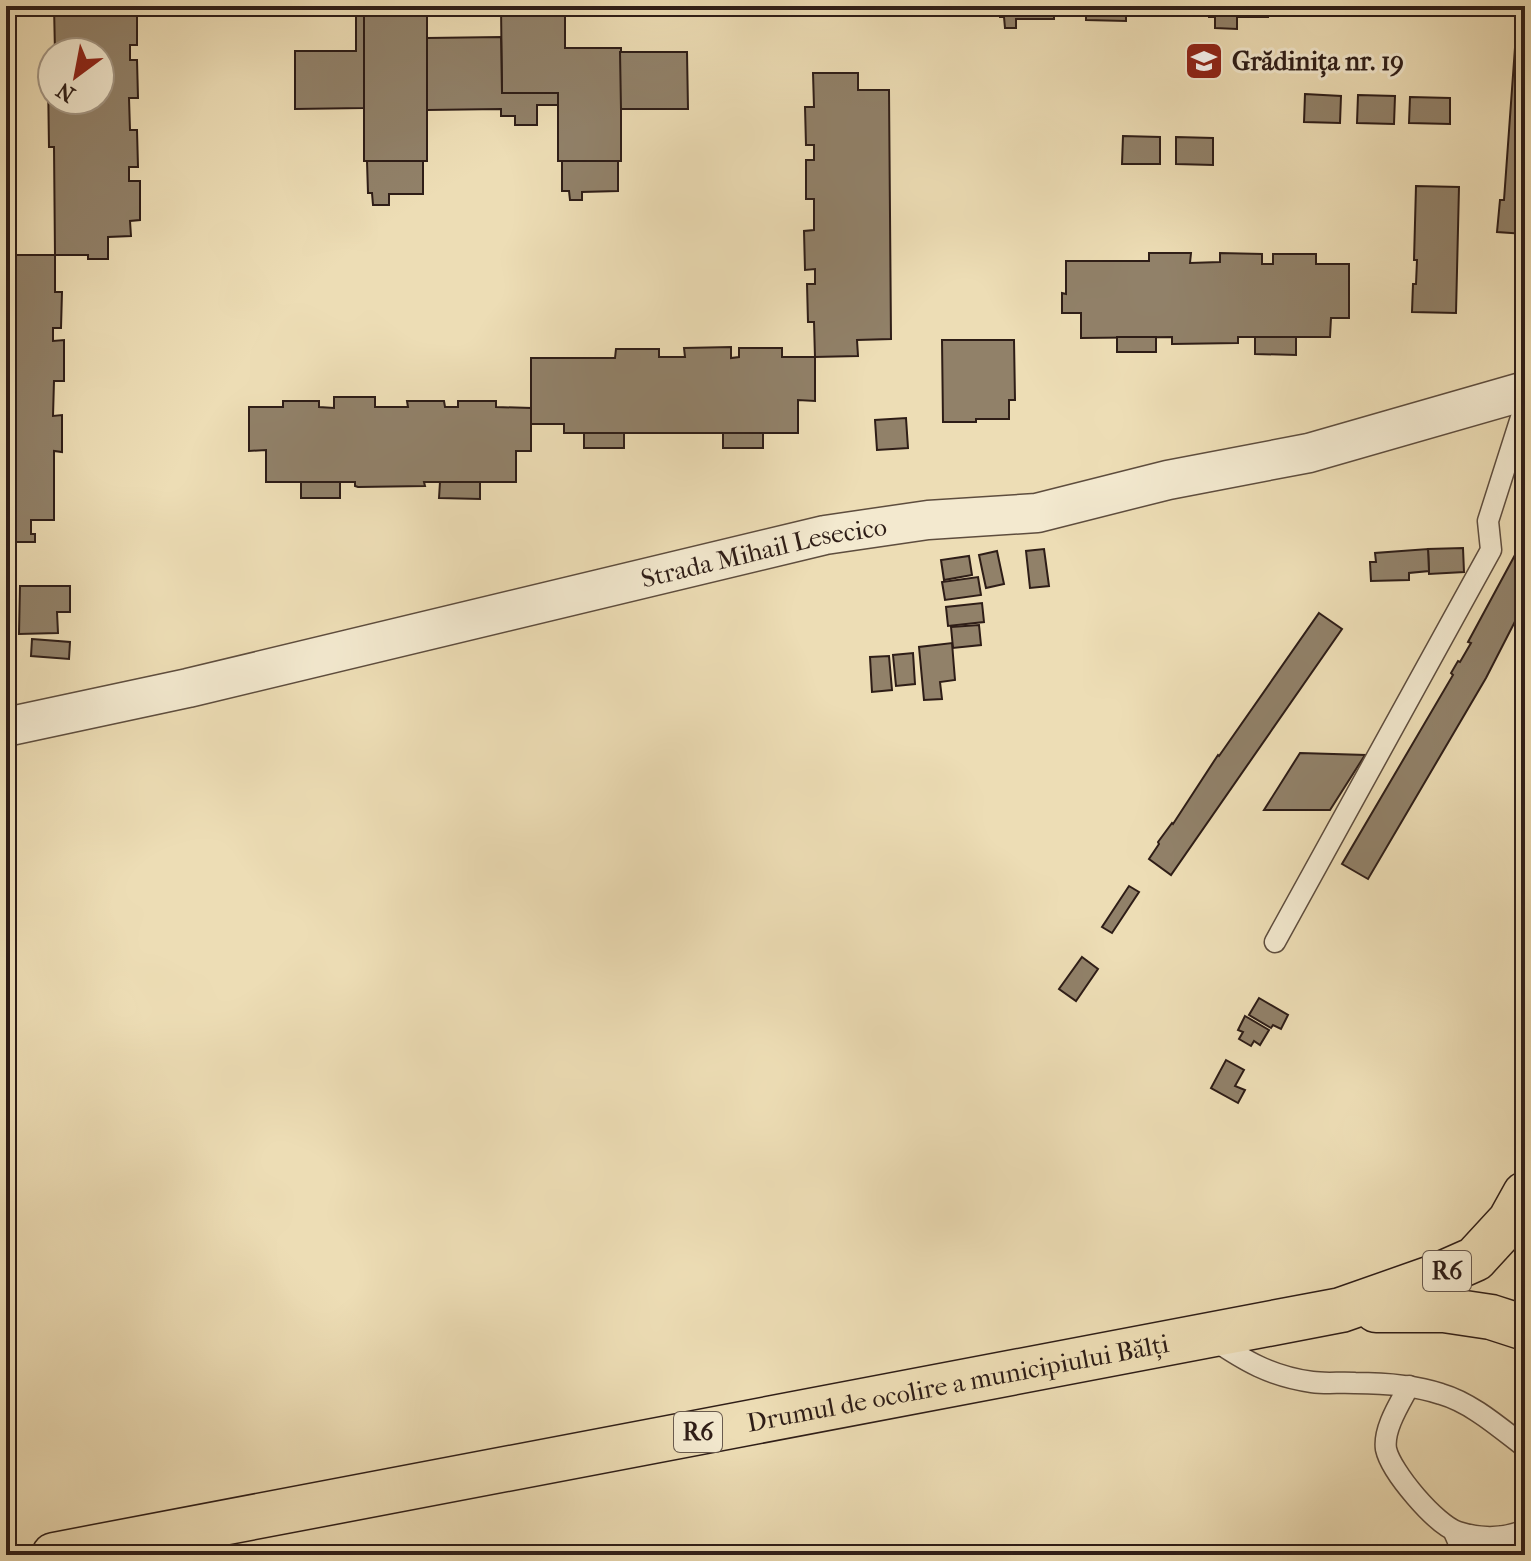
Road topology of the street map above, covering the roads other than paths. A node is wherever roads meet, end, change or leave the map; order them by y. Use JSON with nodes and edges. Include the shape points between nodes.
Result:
{"nodes":[{"id":1,"x":1525,"y":391,"type":"edge"},
{"id":2,"x":1525,"y":405,"type":"edge"},
{"id":3,"x":6,"y":727,"type":"edge"},
{"id":4,"x":1275,"y":942,"type":"dead end"},
{"id":5,"x":1525,"y":1194,"type":"edge"},
{"id":6,"x":1341,"y":1310,"type":"junction"},
{"id":7,"x":1525,"y":1328,"type":"edge"},
{"id":8,"x":1208,"y":1335,"type":"junction"},
{"id":9,"x":1409,"y":1386,"type":"junction"},
{"id":10,"x":1525,"y":1447,"type":"edge"},
{"id":11,"x":1525,"y":1530,"type":"edge"},
{"id":12,"x":1454,"y":1532,"type":"junction"},
{"id":13,"x":54,"y":1555,"type":"edge"},
{"id":14,"x":1464,"y":1555,"type":"edge"}],
"edges":[{"from":1,"to":3,"type":"street","name":"Strada Mihail Lesecico","via":[[1309,453],[1168,480],[1037,513],[928,520],[825,535],[203,685]]},
{"from":2,"to":4,"type":"lane","via":[[1488,521],[1491,550]]},
{"from":5,"to":6,"type":"highway","name":"Drumul de ocolire a municipiului Bălți","number":"R6","via":[[1510,1221],[1475,1259]]},
{"from":6,"to":7,"type":"highway","name":"Drumul de ocolire a municipiului Bălți","number":"R6","via":[[1444,1310]]},
{"from":6,"to":8,"type":"highway","name":"Drumul de ocolire a municipiului Bălți","number":"R6"},
{"from":8,"to":9,"type":"lane","via":[[1245,1361],[1284,1377]]},
{"from":8,"to":13,"type":"highway","name":"Drumul de ocolire a municipiului Bălți","number":"R6"},
{"from":9,"to":10,"type":"lane","via":[[1445,1395]]},
{"from":9,"to":12,"type":"lane","via":[[1391,1419],[1386,1447],[1397,1474]]},
{"from":11,"to":12,"type":"lane","via":[[1487,1538]]},
{"from":12,"to":14,"type":"lane"}]}
